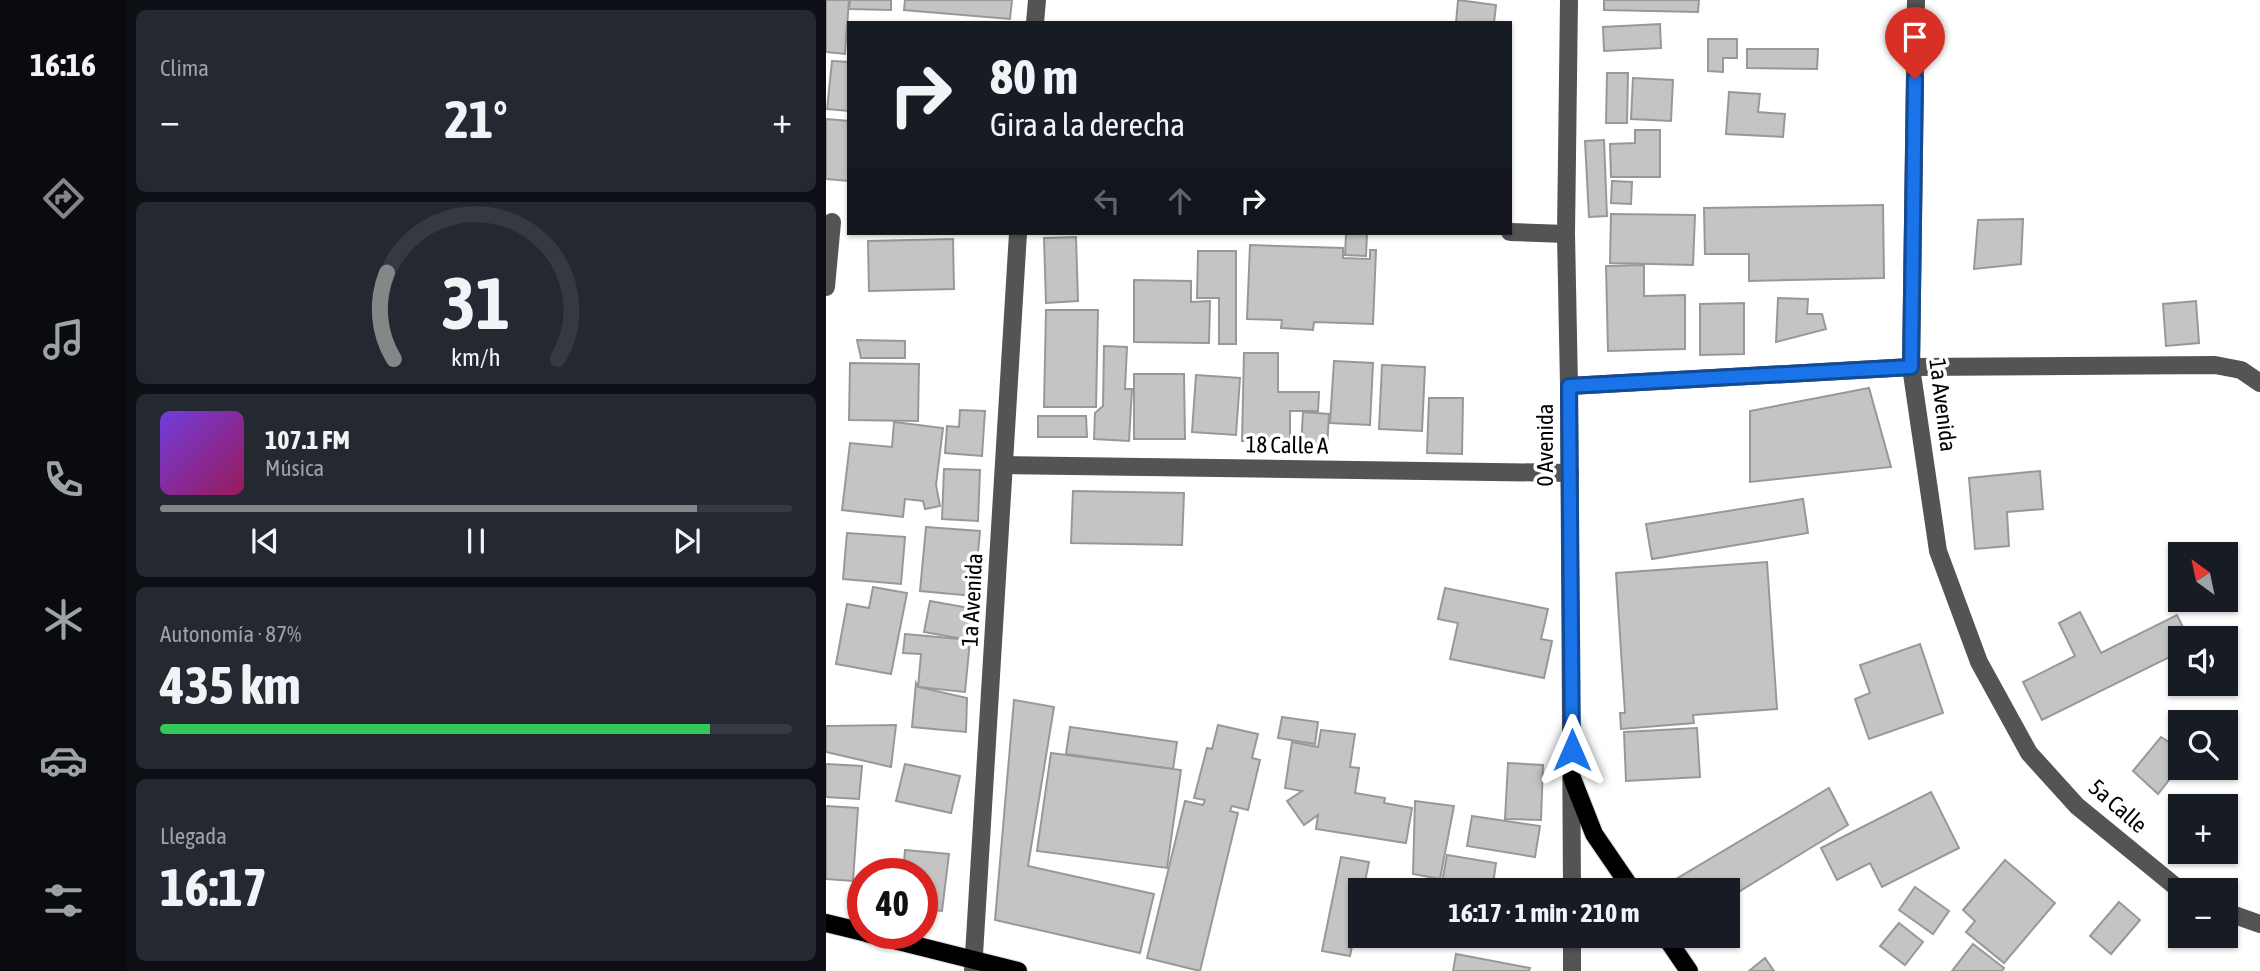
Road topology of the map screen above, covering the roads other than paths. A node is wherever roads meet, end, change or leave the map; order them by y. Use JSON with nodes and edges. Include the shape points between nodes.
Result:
{"nodes":[{"id":1,"x":1037,"y":0,"type":"edge"},
{"id":2,"x":1569,"y":0,"type":"edge"},
{"id":3,"x":1916,"y":0,"type":"edge"},
{"id":4,"x":1035,"y":21,"type":"edge"},
{"id":5,"x":836,"y":222,"type":"edge"},
{"id":6,"x":1512,"y":232,"type":"edge"},
{"id":7,"x":1566,"y":234,"type":"junction"},
{"id":8,"x":1018,"y":235,"type":"edge"},
{"id":9,"x":826,"y":287,"type":"edge"},
{"id":10,"x":1911,"y":367,"type":"junction"},
{"id":11,"x":2260,"y":383,"type":"edge"},
{"id":12,"x":1569,"y":386,"type":"junction"},
{"id":13,"x":1004,"y":465,"type":"junction"},
{"id":14,"x":1570,"y":473,"type":"junction"},
{"id":15,"x":2029,"y":753,"type":"joint"},
{"id":16,"x":1572,"y":778,"type":"junction"},
{"id":17,"x":1572,"y":878,"type":"edge"},
{"id":18,"x":1624,"y":878,"type":"edge"},
{"id":19,"x":2168,"y":881,"type":"edge"},
{"id":20,"x":2238,"y":916,"type":"edge"},
{"id":21,"x":826,"y":923,"type":"edge"},
{"id":22,"x":2260,"y":924,"type":"edge"},
{"id":23,"x":847,"y":928,"type":"edge"},
{"id":24,"x":1572,"y":948,"type":"edge"},
{"id":25,"x":1673,"y":948,"type":"edge"},
{"id":26,"x":921,"y":949,"type":"edge"},
{"id":27,"x":974,"y":965,"type":"edge"},
{"id":28,"x":1018,"y":971,"type":"edge"},
{"id":29,"x":1572,"y":971,"type":"edge"},
{"id":30,"x":1689,"y":971,"type":"edge"}],
"edges":[{"from":1,"to":4,"type":"street"},
{"from":2,"to":7,"type":"street","name":"0 Avenida"},
{"from":3,"to":10,"type":"street","name":"1a Avenida"},
{"from":5,"to":9,"type":"street"},
{"from":6,"to":7,"type":"street"},
{"from":7,"to":12,"type":"street","name":"0 Avenida"},
{"from":8,"to":13,"type":"street","name":"1a Avenida"},
{"from":10,"to":11,"type":"street","via":[[2215,365],[2241,370]]},
{"from":10,"to":12,"type":"street"},
{"from":10,"to":15,"type":"street","name":"1a Avenida","via":[[1938,551],[1979,662]]},
{"from":12,"to":14,"type":"street","name":"0 Avenida"},
{"from":13,"to":14,"type":"street","name":"18 Calle A"},
{"from":13,"to":27,"type":"street","name":"1a Avenida"},
{"from":14,"to":16,"type":"street","name":"0 Avenida"},
{"from":15,"to":19,"type":"street","name":"5a Calle","via":[[2077,806]]},
{"from":16,"to":17,"type":"street","name":"0 Avenida"},
{"from":16,"to":18,"type":"main road","via":[[1594,834]]},
{"from":20,"to":22,"type":"street"},
{"from":21,"to":23,"type":"main road"},
{"from":24,"to":29,"type":"street"},
{"from":25,"to":30,"type":"main road"},
{"from":26,"to":27,"type":"main road"},
{"from":27,"to":28,"type":"main road"}]}
